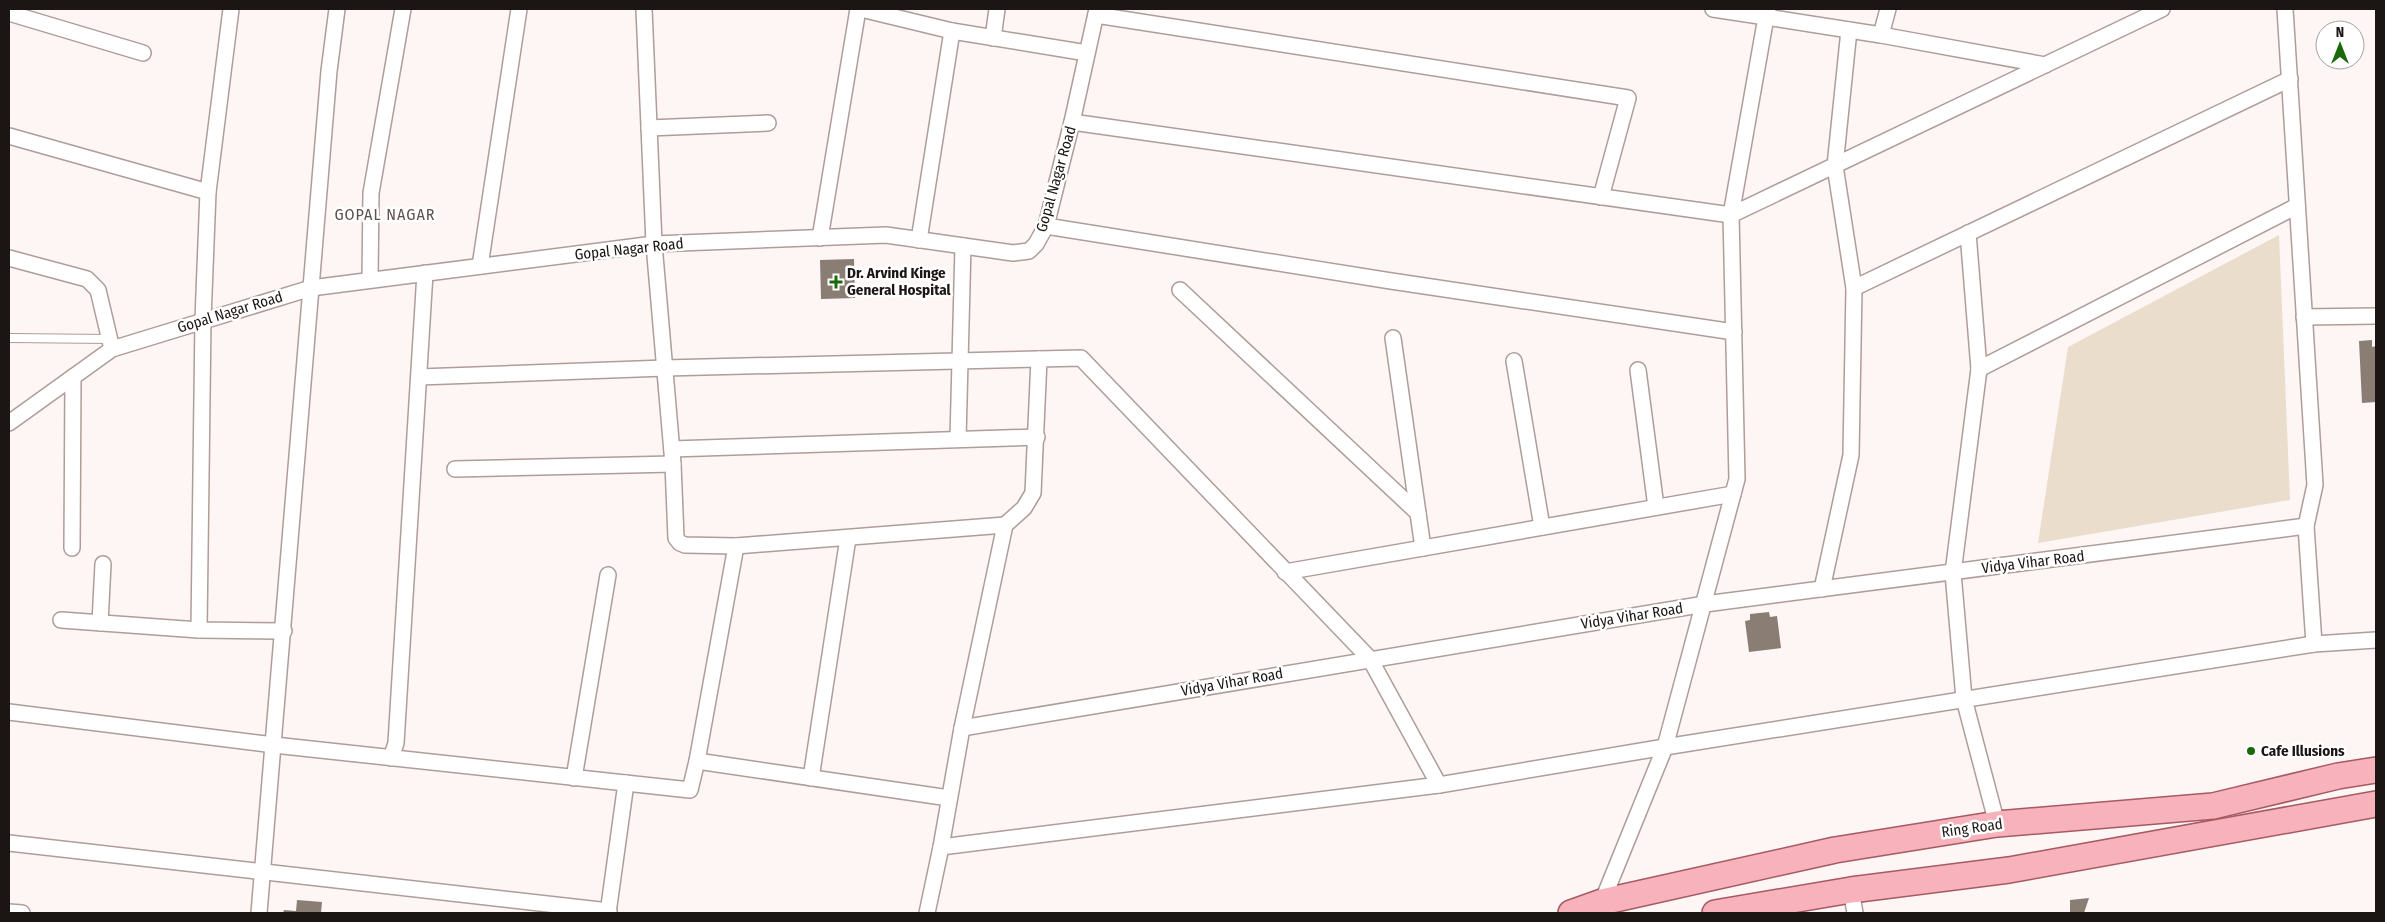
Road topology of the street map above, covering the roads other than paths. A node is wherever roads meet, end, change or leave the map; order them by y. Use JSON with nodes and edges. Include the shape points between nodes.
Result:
{"nodes":[{"id":1,"x":231,"y":9,"type":"edge"},
{"id":2,"x":337,"y":9,"type":"edge"},
{"id":3,"x":403,"y":9,"type":"edge"},
{"id":4,"x":519,"y":9,"type":"edge"},
{"id":5,"x":644,"y":9,"type":"edge"},
{"id":6,"x":860,"y":9,"type":"edge"},
{"id":7,"x":997,"y":9,"type":"edge"},
{"id":8,"x":1713,"y":9,"type":"edge"},
{"id":9,"x":1888,"y":9,"type":"edge"},
{"id":10,"x":2162,"y":9,"type":"edge"},
{"id":11,"x":2286,"y":9,"type":"edge"},
{"id":12,"x":1097,"y":12,"type":"edge"},
{"id":13,"x":9,"y":13,"type":"edge"},
{"id":14,"x":1767,"y":13,"type":"edge"},
{"id":15,"x":1849,"y":30,"type":"junction"},
{"id":16,"x":952,"y":31,"type":"junction"},
{"id":17,"x":1880,"y":35,"type":"junction"},
{"id":18,"x":993,"y":38,"type":"junction"},
{"id":19,"x":142,"y":53,"type":"dead end"},
{"id":20,"x":1088,"y":53,"type":"junction"},
{"id":21,"x":2046,"y":64,"type":"junction"},
{"id":22,"x":2290,"y":79,"type":"junction"},
{"id":23,"x":1072,"y":122,"type":"junction"},
{"id":24,"x":768,"y":123,"type":"dead end"},
{"id":25,"x":649,"y":128,"type":"junction"},
{"id":26,"x":9,"y":136,"type":"edge"},
{"id":27,"x":1835,"y":166,"type":"junction"},
{"id":28,"x":208,"y":192,"type":"junction"},
{"id":29,"x":1601,"y":197,"type":"junction"},
{"id":30,"x":2297,"y":206,"type":"junction"},
{"id":31,"x":1731,"y":215,"type":"junction"},
{"id":32,"x":1046,"y":226,"type":"junction"},
{"id":33,"x":1968,"y":233,"type":"junction"},
{"id":34,"x":820,"y":238,"type":"junction"},
{"id":35,"x":919,"y":240,"type":"junction"},
{"id":36,"x":654,"y":244,"type":"junction"},
{"id":37,"x":963,"y":246,"type":"junction"},
{"id":38,"x":9,"y":258,"type":"edge"},
{"id":39,"x":480,"y":266,"type":"junction"},
{"id":40,"x":425,"y":273,"type":"junction"},
{"id":41,"x":370,"y":280,"type":"junction"},
{"id":42,"x":311,"y":288,"type":"junction"},
{"id":43,"x":1854,"y":288,"type":"junction"},
{"id":44,"x":1180,"y":290,"type":"dead end"},
{"id":45,"x":2304,"y":316,"type":"junction"},
{"id":46,"x":2376,"y":316,"type":"edge"},
{"id":47,"x":203,"y":319,"type":"junction"},
{"id":48,"x":1734,"y":332,"type":"junction"},
{"id":49,"x":9,"y":338,"type":"edge"},
{"id":50,"x":1393,"y":338,"type":"dead end"},
{"id":51,"x":111,"y":344,"type":"junction"},
{"id":52,"x":1039,"y":359,"type":"junction"},
{"id":53,"x":959,"y":361,"type":"junction"},
{"id":54,"x":1514,"y":361,"type":"dead end"},
{"id":55,"x":665,"y":368,"type":"junction"},
{"id":56,"x":1979,"y":369,"type":"junction"},
{"id":57,"x":1638,"y":370,"type":"dead end"},
{"id":58,"x":73,"y":377,"type":"junction"},
{"id":59,"x":419,"y":377,"type":"junction"},
{"id":60,"x":9,"y":423,"type":"edge"},
{"id":61,"x":1037,"y":437,"type":"junction"},
{"id":62,"x":958,"y":439,"type":"junction"},
{"id":63,"x":673,"y":457,"type":"junction"},
{"id":64,"x":454,"y":469,"type":"dead end"},
{"id":65,"x":1733,"y":494,"type":"junction"},
{"id":66,"x":1656,"y":507,"type":"junction"},
{"id":67,"x":1418,"y":513,"type":"junction"},
{"id":68,"x":1005,"y":525,"type":"junction"},
{"id":69,"x":2306,"y":526,"type":"junction"},
{"id":70,"x":1542,"y":527,"type":"junction"},
{"id":71,"x":848,"y":538,"type":"junction"},
{"id":72,"x":736,"y":546,"type":"junction"},
{"id":73,"x":72,"y":548,"type":"dead end"},
{"id":74,"x":1423,"y":548,"type":"junction"},
{"id":75,"x":103,"y":564,"type":"dead end"},
{"id":76,"x":1284,"y":572,"type":"junction"},
{"id":77,"x":1953,"y":572,"type":"junction"},
{"id":78,"x":608,"y":575,"type":"dead end"},
{"id":79,"x":1822,"y":589,"type":"junction"},
{"id":80,"x":1705,"y":604,"type":"junction"},
{"id":81,"x":61,"y":620,"type":"dead end"},
{"id":82,"x":100,"y":623,"type":"junction"},
{"id":83,"x":198,"y":630,"type":"junction"},
{"id":84,"x":284,"y":631,"type":"junction"},
{"id":85,"x":2376,"y":640,"type":"edge"},
{"id":86,"x":2314,"y":644,"type":"junction"},
{"id":87,"x":1370,"y":659,"type":"junction"},
{"id":88,"x":1964,"y":699,"type":"junction"},
{"id":89,"x":9,"y":712,"type":"edge"},
{"id":90,"x":962,"y":728,"type":"junction"},
{"id":91,"x":274,"y":746,"type":"junction"},
{"id":92,"x":1665,"y":747,"type":"junction"},
{"id":93,"x":391,"y":758,"type":"junction"},
{"id":94,"x":697,"y":761,"type":"junction"},
{"id":95,"x":2376,"y":770,"type":"edge"},
{"id":96,"x":574,"y":778,"type":"junction"},
{"id":97,"x":811,"y":778,"type":"junction"},
{"id":98,"x":626,"y":783,"type":"junction"},
{"id":99,"x":1439,"y":785,"type":"junction"},
{"id":100,"x":949,"y":798,"type":"junction"},
{"id":101,"x":2376,"y":804,"type":"edge"},
{"id":102,"x":1997,"y":824,"type":"junction"},
{"id":103,"x":9,"y":843,"type":"edge"},
{"id":104,"x":941,"y":847,"type":"junction"},
{"id":105,"x":264,"y":872,"type":"junction"},
{"id":106,"x":1602,"y":902,"type":"junction"},
{"id":107,"x":1853,"y":902,"type":"edge"},
{"id":108,"x":9,"y":912,"type":"edge"},
{"id":109,"x":609,"y":912,"type":"edge"},
{"id":110,"x":22,"y":913,"type":"edge"},
{"id":111,"x":259,"y":913,"type":"edge"},
{"id":112,"x":927,"y":913,"type":"edge"},
{"id":113,"x":1571,"y":913,"type":"edge"},
{"id":114,"x":1715,"y":913,"type":"edge"}],
"edges":[{"from":1,"to":28,"type":"street"},
{"from":2,"to":42,"type":"street"},
{"from":3,"to":41,"type":"street","via":[[371,193]]},
{"from":4,"to":39,"type":"street"},
{"from":5,"to":25,"type":"street"},
{"from":6,"to":16,"type":"street"},
{"from":6,"to":34,"type":"street"},
{"from":7,"to":18,"type":"street"},
{"from":8,"to":14,"type":"street"},
{"from":9,"to":17,"type":"street"},
{"from":10,"to":21,"type":"street"},
{"from":11,"to":22,"type":"street"},
{"from":12,"to":20,"type":"street","name":"Gopal Nagar Road"},
{"from":12,"to":29,"type":"street","via":[[1628,98]]},
{"from":13,"to":19,"type":"street"},
{"from":14,"to":15,"type":"street"},
{"from":14,"to":31,"type":"street"},
{"from":15,"to":17,"type":"street"},
{"from":15,"to":27,"type":"street"},
{"from":16,"to":18,"type":"street"},
{"from":16,"to":35,"type":"street"},
{"from":17,"to":21,"type":"street"},
{"from":18,"to":20,"type":"street"},
{"from":20,"to":23,"type":"street","name":"Gopal Nagar Road"},
{"from":21,"to":27,"type":"street"},
{"from":22,"to":30,"type":"street"},
{"from":22,"to":33,"type":"street"},
{"from":23,"to":29,"type":"street"},
{"from":23,"to":32,"type":"street","name":"Gopal Nagar Road"},
{"from":24,"to":25,"type":"street"},
{"from":25,"to":36,"type":"street"},
{"from":26,"to":28,"type":"street"},
{"from":27,"to":31,"type":"street"},
{"from":27,"to":43,"type":"street"},
{"from":28,"to":47,"type":"street"},
{"from":29,"to":31,"type":"street"},
{"from":30,"to":45,"type":"street"},
{"from":30,"to":56,"type":"street"},
{"from":31,"to":48,"type":"street"},
{"from":32,"to":37,"type":"street","name":"Gopal Nagar Road","via":[[1028,251],[1013,253]]},
{"from":32,"to":48,"type":"street","via":[[1391,282]]},
{"from":33,"to":43,"type":"street"},
{"from":33,"to":56,"type":"street"},
{"from":34,"to":35,"type":"street","name":"Gopal Nagar Road","via":[[886,235]]},
{"from":34,"to":36,"type":"street","name":"Gopal Nagar Road"},
{"from":35,"to":37,"type":"street","name":"Gopal Nagar Road"},
{"from":36,"to":39,"type":"street","name":"Gopal Nagar Road"},
{"from":36,"to":55,"type":"street"},
{"from":37,"to":53,"type":"street"},
{"from":38,"to":51,"type":"street","via":[[87,279],[98,290]]},
{"from":39,"to":40,"type":"street","name":"Gopal Nagar Road"},
{"from":40,"to":41,"type":"street","name":"Gopal Nagar Road"},
{"from":40,"to":59,"type":"street"},
{"from":41,"to":42,"type":"street","name":"Gopal Nagar Road"},
{"from":42,"to":47,"type":"street","name":"Gopal Nagar Road"},
{"from":42,"to":84,"type":"street"},
{"from":43,"to":79,"type":"street","via":[[1851,455]]},
{"from":44,"to":67,"type":"street"},
{"from":45,"to":46,"type":"street"},
{"from":45,"to":69,"type":"street","via":[[2314,485]]},
{"from":47,"to":51,"type":"street","name":"Gopal Nagar Road"},
{"from":47,"to":83,"type":"street"},
{"from":48,"to":65,"type":"street","via":[[1737,479]]},
{"from":49,"to":51,"type":"lane"},
{"from":50,"to":67,"type":"street"},
{"from":51,"to":58,"type":"street","name":"Gopal Nagar Road"},
{"from":52,"to":53,"type":"street"},
{"from":52,"to":61,"type":"street"},
{"from":52,"to":76,"type":"street","via":[[1081,358]]},
{"from":53,"to":55,"type":"street"},
{"from":53,"to":62,"type":"street"},
{"from":54,"to":70,"type":"street"},
{"from":55,"to":59,"type":"street"},
{"from":55,"to":63,"type":"street"},
{"from":56,"to":77,"type":"street"},
{"from":57,"to":66,"type":"street"},
{"from":58,"to":60,"type":"street","name":"Gopal Nagar Road"},
{"from":58,"to":73,"type":"street"},
{"from":59,"to":93,"type":"street","via":[[396,742]]},
{"from":61,"to":62,"type":"street"},
{"from":61,"to":68,"type":"street","via":[[1033,494],[1024,508]]},
{"from":62,"to":63,"type":"street"},
{"from":63,"to":64,"type":"street"},
{"from":63,"to":72,"type":"street","via":[[676,538],[685,545]]},
{"from":65,"to":66,"type":"street"},
{"from":65,"to":80,"type":"street"},
{"from":66,"to":70,"type":"street"},
{"from":67,"to":74,"type":"street"},
{"from":68,"to":71,"type":"street"},
{"from":68,"to":90,"type":"street"},
{"from":69,"to":77,"type":"street","name":"Vidya Vihar Road"},
{"from":69,"to":86,"type":"street"},
{"from":70,"to":74,"type":"street"},
{"from":71,"to":72,"type":"street"},
{"from":71,"to":97,"type":"street"},
{"from":72,"to":94,"type":"street"},
{"from":74,"to":76,"type":"street"},
{"from":75,"to":82,"type":"street"},
{"from":76,"to":87,"type":"street"},
{"from":77,"to":79,"type":"street","name":"Vidya Vihar Road"},
{"from":77,"to":88,"type":"street"},
{"from":78,"to":96,"type":"street"},
{"from":79,"to":80,"type":"street","name":"Vidya Vihar Road"},
{"from":80,"to":87,"type":"street","name":"Vidya Vihar Road"},
{"from":80,"to":92,"type":"street"},
{"from":81,"to":82,"type":"street"},
{"from":82,"to":83,"type":"street"},
{"from":83,"to":84,"type":"street"},
{"from":84,"to":91,"type":"street"},
{"from":85,"to":86,"type":"street"},
{"from":86,"to":88,"type":"street"},
{"from":87,"to":90,"type":"street","name":"Vidya Vihar Road"},
{"from":87,"to":99,"type":"street"},
{"from":88,"to":92,"type":"street"},
{"from":88,"to":102,"type":"street"},
{"from":89,"to":91,"type":"street"},
{"from":90,"to":100,"type":"street"},
{"from":91,"to":93,"type":"street"},
{"from":91,"to":105,"type":"street"},
{"from":92,"to":99,"type":"street"},
{"from":92,"to":106,"type":"street"},
{"from":93,"to":96,"type":"street"},
{"from":94,"to":97,"type":"street"},
{"from":94,"to":98,"type":"street","via":[[690,790]]},
{"from":95,"to":102,"type":"main road","name":"Ring Road","via":[[2213,806]]},
{"from":96,"to":98,"type":"street"},
{"from":97,"to":100,"type":"street"},
{"from":98,"to":109,"type":"street"},
{"from":99,"to":104,"type":"street"},
{"from":100,"to":104,"type":"street"},
{"from":101,"to":107,"type":"main road","via":[[2008,870]]},
{"from":102,"to":106,"type":"main road","name":"Ring Road","via":[[1835,850]]},
{"from":103,"to":105,"type":"street"},
{"from":104,"to":112,"type":"street"},
{"from":105,"to":109,"type":"street"},
{"from":105,"to":111,"type":"street"},
{"from":106,"to":113,"type":"main road","name":"Ring Road"},
{"from":107,"to":114,"type":"main road"},
{"from":108,"to":110,"type":"street"}]}
